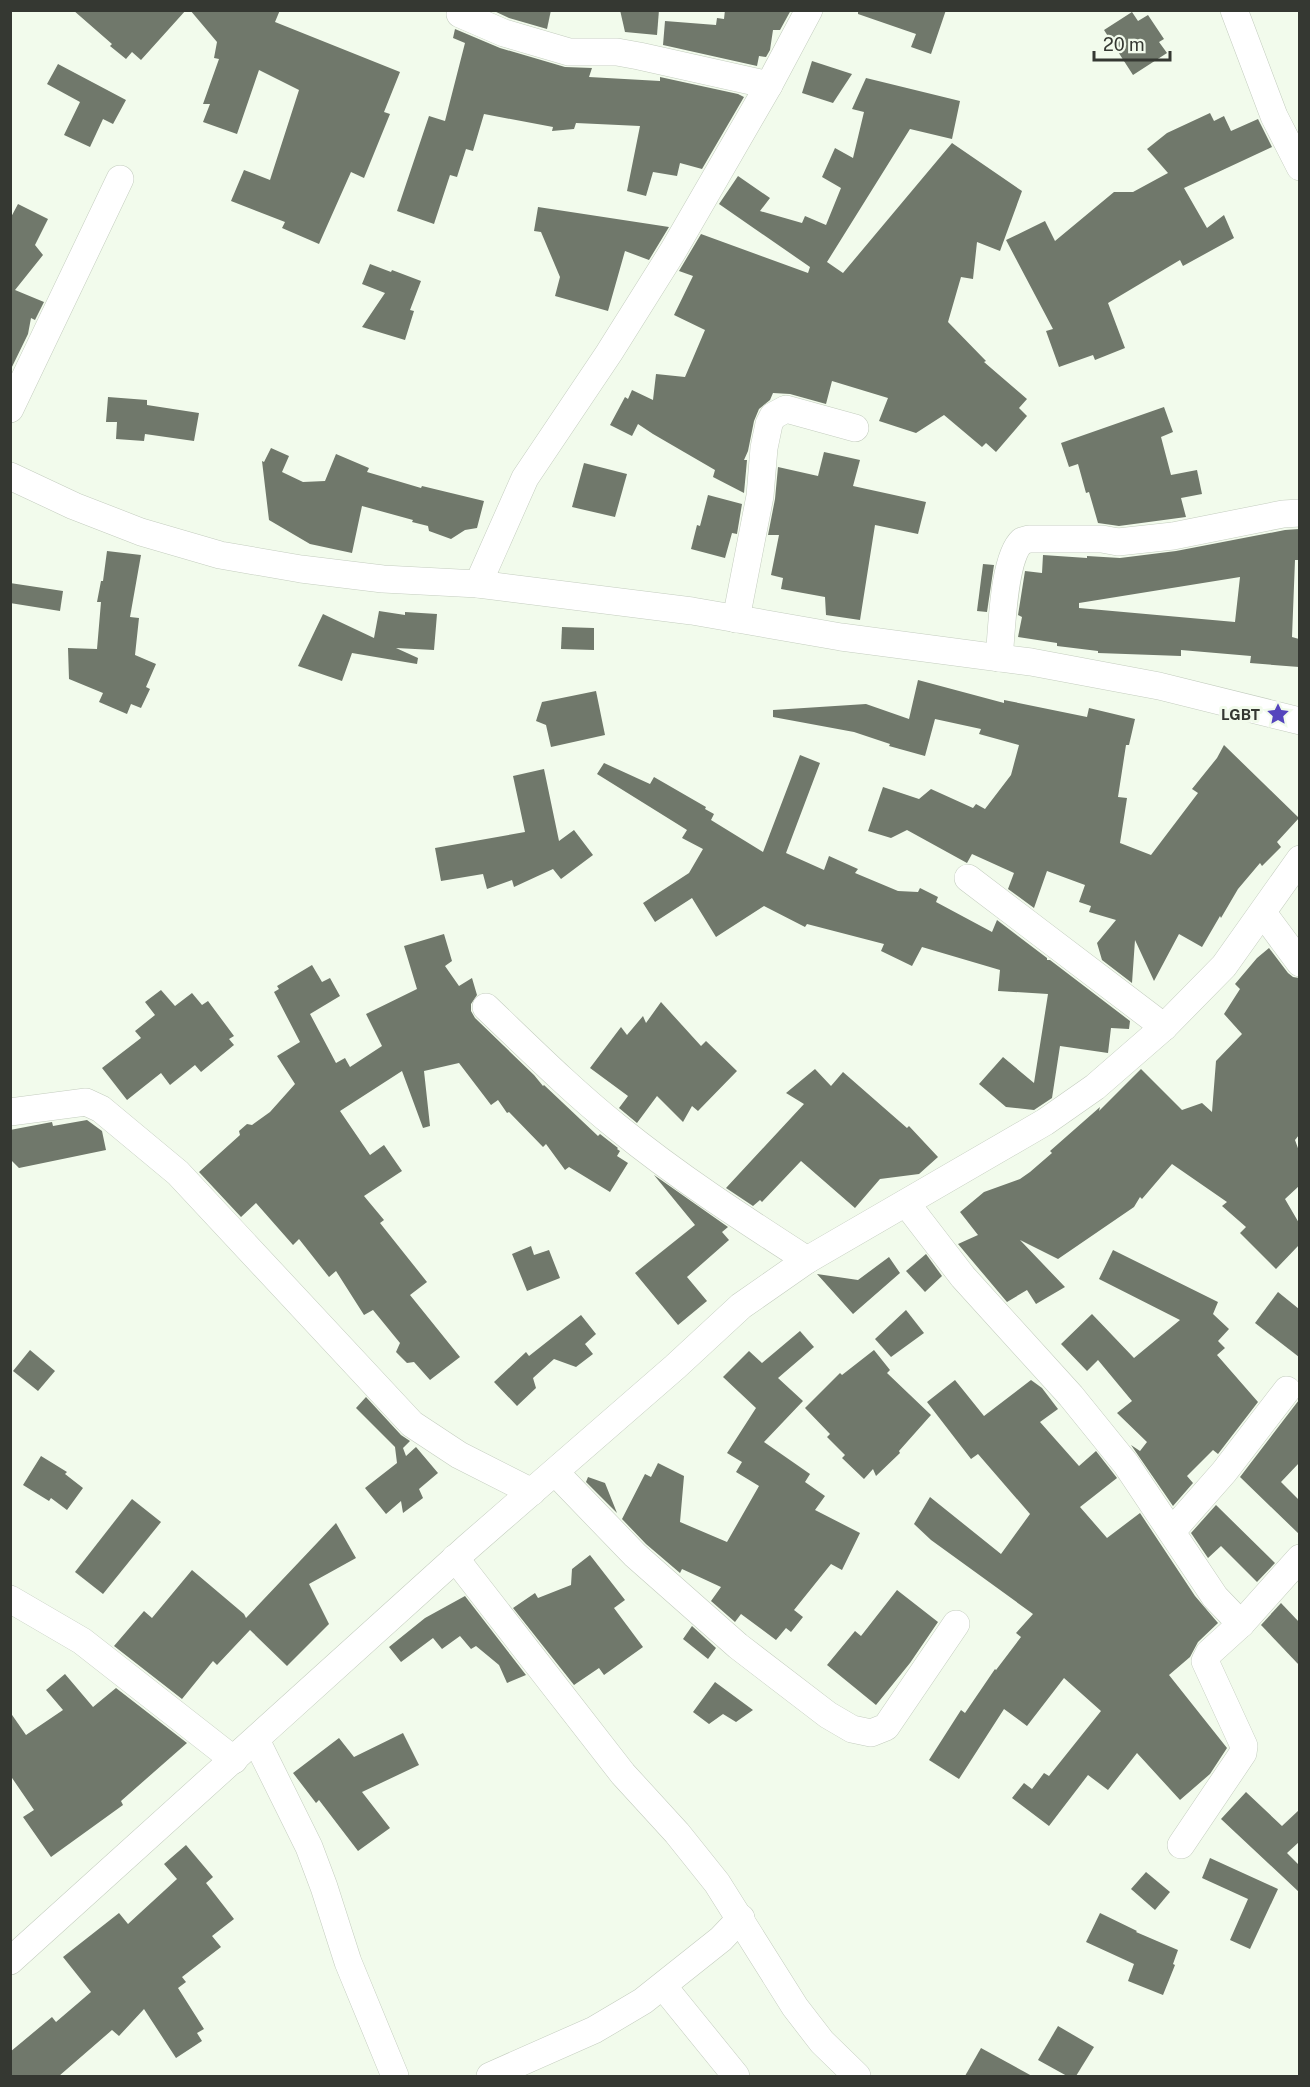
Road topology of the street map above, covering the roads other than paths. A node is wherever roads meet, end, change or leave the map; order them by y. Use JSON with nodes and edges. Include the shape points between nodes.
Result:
{"nodes":[{"id":1,"x":809,"y":10,"type":"edge"},
{"id":2,"x":1234,"y":10,"type":"edge"},
{"id":3,"x":460,"y":14,"type":"dead end"},
{"id":4,"x":769,"y":85,"type":"junction"},
{"id":5,"x":1299,"y":167,"type":"edge"},
{"id":6,"x":120,"y":179,"type":"dead end"},
{"id":7,"x":10,"y":409,"type":"edge"},
{"id":8,"x":855,"y":428,"type":"dead end"},
{"id":9,"x":10,"y":476,"type":"edge"},
{"id":10,"x":1299,"y":513,"type":"edge"},
{"id":11,"x":478,"y":584,"type":"junction"},
{"id":12,"x":736,"y":619,"type":"junction"},
{"id":13,"x":999,"y":658,"type":"junction"},
{"id":14,"x":1299,"y":721,"type":"edge"},
{"id":15,"x":1299,"y":859,"type":"edge"},
{"id":16,"x":968,"y":878,"type":"dead end"},
{"id":17,"x":1263,"y":913,"type":"junction"},
{"id":18,"x":1299,"y":963,"type":"edge"},
{"id":19,"x":486,"y":1007,"type":"dead end"},
{"id":20,"x":1164,"y":1027,"type":"junction"},
{"id":21,"x":10,"y":1112,"type":"edge"},
{"id":22,"x":906,"y":1203,"type":"junction"},
{"id":23,"x":807,"y":1260,"type":"junction"},
{"id":24,"x":1287,"y":1390,"type":"dead end"},
{"id":25,"x":555,"y":1472,"type":"junction"},
{"id":26,"x":532,"y":1492,"type":"junction"},
{"id":27,"x":1172,"y":1531,"type":"junction"},
{"id":28,"x":455,"y":1558,"type":"junction"},
{"id":29,"x":1299,"y":1558,"type":"edge"},
{"id":30,"x":10,"y":1599,"type":"edge"},
{"id":31,"x":956,"y":1624,"type":"dead end"},
{"id":32,"x":1241,"y":1624,"type":"junction"},
{"id":33,"x":256,"y":1740,"type":"junction"},
{"id":34,"x":234,"y":1760,"type":"junction"},
{"id":35,"x":1181,"y":1845,"type":"dead end"},
{"id":36,"x":741,"y":1918,"type":"junction"},
{"id":37,"x":12,"y":1957,"type":"edge"},
{"id":38,"x":663,"y":1986,"type":"junction"},
{"id":39,"x":395,"y":2076,"type":"edge"},
{"id":40,"x":490,"y":2076,"type":"edge"},
{"id":41,"x":736,"y":2076,"type":"edge"},
{"id":42,"x":857,"y":2076,"type":"edge"}],
"edges":[{"from":1,"to":4,"type":"street"},
{"from":2,"to":5,"type":"street","via":[[1274,117]]},
{"from":3,"to":4,"type":"street","via":[[504,33],[569,52],[617,52]]},
{"from":4,"to":11,"type":"street","via":[[658,275],[525,478]]},
{"from":6,"to":7,"type":"street"},
{"from":8,"to":12,"type":"street","via":[[786,409],[769,423],[760,496]]},
{"from":9,"to":11,"type":"street","via":[[141,532],[220,555],[383,579]]},
{"from":10,"to":13,"type":"street","via":[[1118,542],[1022,541],[1012,555],[1007,575]]},
{"from":11,"to":12,"type":"street"},
{"from":12,"to":13,"type":"street"},
{"from":13,"to":14,"type":"street","via":[[1159,686]]},
{"from":15,"to":17,"type":"street"},
{"from":16,"to":20,"type":"street"},
{"from":17,"to":18,"type":"street"},
{"from":17,"to":20,"type":"street","via":[[1224,966]]},
{"from":19,"to":23,"type":"street","via":[[625,1134]]},
{"from":20,"to":22,"type":"street","via":[[1095,1088],[1045,1122]]},
{"from":21,"to":26,"type":"street","via":[[86,1102],[101,1109],[178,1173],[412,1424],[459,1455]]},
{"from":22,"to":23,"type":"street"},
{"from":22,"to":27,"type":"street","via":[[963,1277],[1071,1396]]},
{"from":23,"to":25,"type":"street","via":[[741,1306]]},
{"from":24,"to":27,"type":"street","via":[[1224,1473]]},
{"from":25,"to":26,"type":"street"},
{"from":25,"to":31,"type":"street","via":[[635,1555],[738,1646],[852,1729],[871,1733],[886,1727]]},
{"from":26,"to":28,"type":"street"},
{"from":27,"to":32,"type":"street","via":[[1215,1598]]},
{"from":28,"to":33,"type":"street"},
{"from":28,"to":36,"type":"street","via":[[623,1774],[684,1841]]},
{"from":29,"to":32,"type":"street"},
{"from":30,"to":34,"type":"street","via":[[82,1641]]},
{"from":32,"to":35,"type":"street","via":[[1205,1661],[1240,1735],[1243,1753]]},
{"from":33,"to":34,"type":"street"},
{"from":33,"to":39,"type":"street","via":[[309,1847],[348,1962]]},
{"from":34,"to":37,"type":"street"},
{"from":36,"to":38,"type":"street"},
{"from":36,"to":42,"type":"street","via":[[795,2007],[822,2042]]},
{"from":38,"to":40,"type":"street","via":[[594,2030]]},
{"from":38,"to":41,"type":"street"}]}
